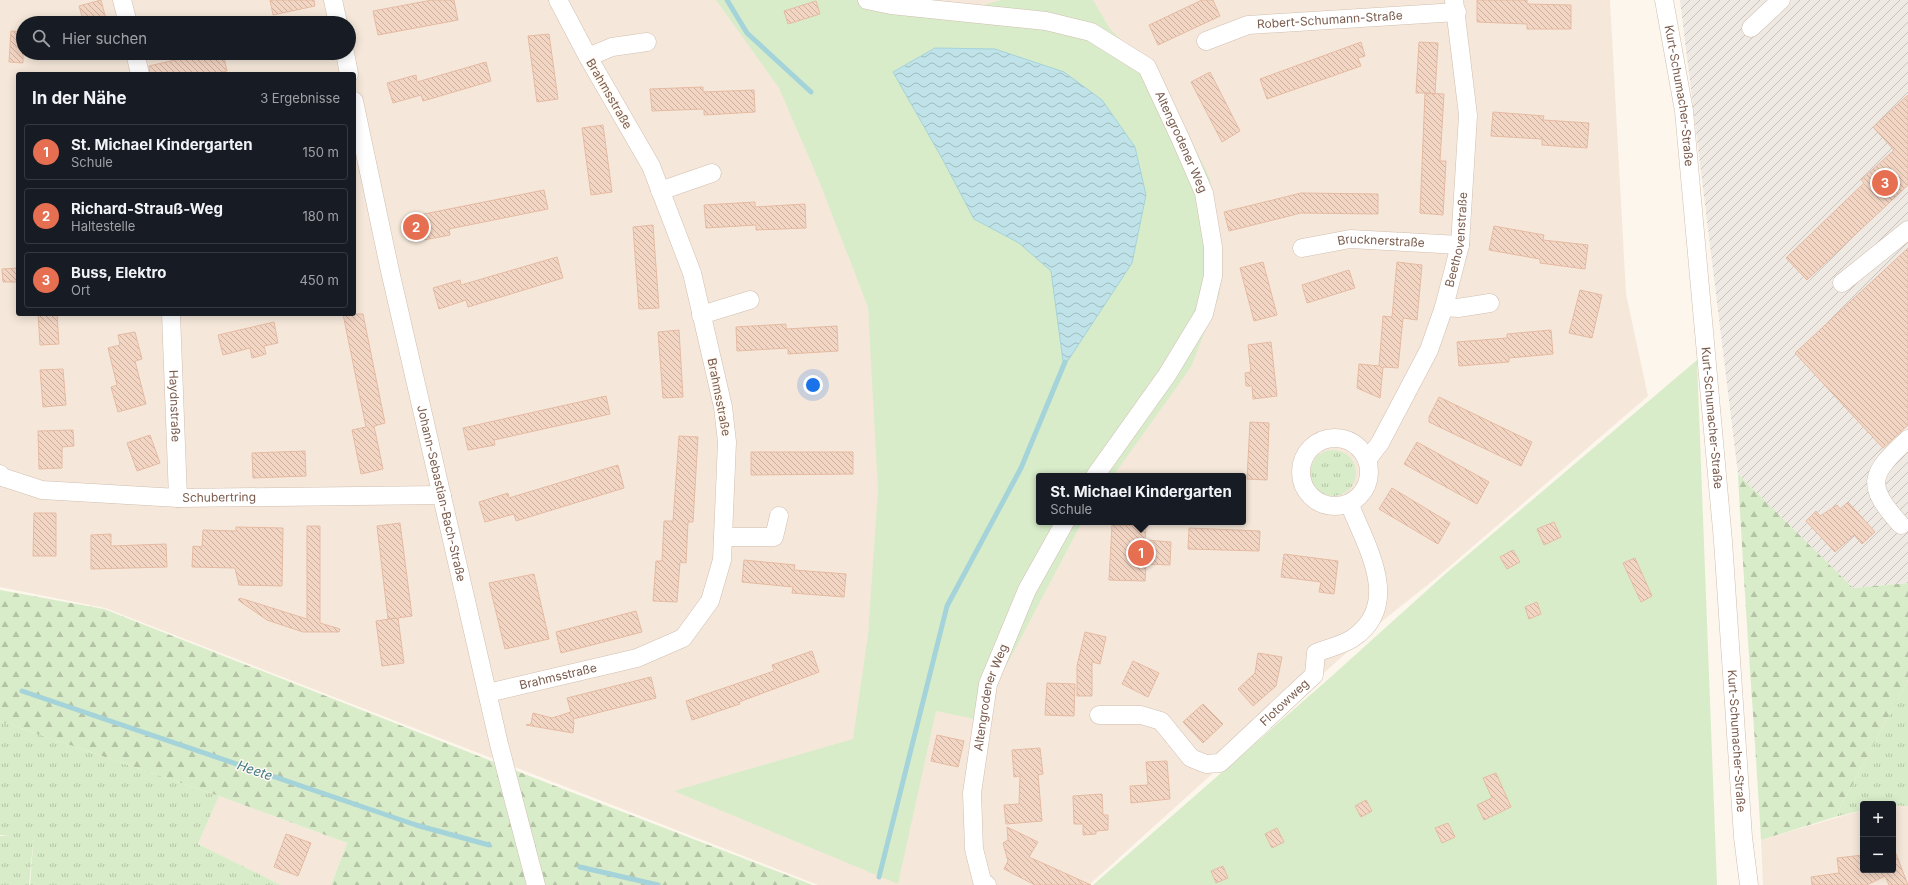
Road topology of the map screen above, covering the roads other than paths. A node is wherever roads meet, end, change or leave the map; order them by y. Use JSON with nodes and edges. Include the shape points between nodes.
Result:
{"nodes":[{"id":1,"x":122,"y":0,"type":"edge"},
{"id":2,"x":334,"y":0,"type":"edge"},
{"id":3,"x":558,"y":0,"type":"edge"},
{"id":4,"x":867,"y":0,"type":"edge"},
{"id":5,"x":1664,"y":0,"type":"edge"},
{"id":6,"x":1781,"y":0,"type":"edge"},
{"id":7,"x":1456,"y":6,"type":"edge"},
{"id":8,"x":126,"y":16,"type":"edge"},
{"id":9,"x":337,"y":16,"type":"edge"},
{"id":10,"x":1751,"y":28,"type":"dead end"},
{"id":11,"x":1206,"y":41,"type":"dead end"},
{"id":12,"x":647,"y":42,"type":"dead end"},
{"id":13,"x":588,"y":57,"type":"junction"},
{"id":14,"x":137,"y":60,"type":"edge"},
{"id":15,"x":346,"y":60,"type":"edge"},
{"id":16,"x":140,"y":72,"type":"edge"},
{"id":17,"x":349,"y":72,"type":"edge"},
{"id":18,"x":356,"y":110,"type":"edge"},
{"id":19,"x":712,"y":172,"type":"dead end"},
{"id":20,"x":660,"y":191,"type":"junction"},
{"id":21,"x":1908,"y":230,"type":"edge"},
{"id":22,"x":1460,"y":245,"type":"junction"},
{"id":23,"x":1302,"y":248,"type":"dead end"},
{"id":24,"x":1842,"y":283,"type":"dead end"},
{"id":25,"x":750,"y":300,"type":"dead end"},
{"id":26,"x":1490,"y":303,"type":"dead end"},
{"id":27,"x":1444,"y":308,"type":"junction"},
{"id":28,"x":702,"y":315,"type":"junction"},
{"id":29,"x":171,"y":316,"type":"edge"},
{"id":30,"x":1908,"y":439,"type":"edge"},
{"id":31,"x":1367,"y":460,"type":"junction"},
{"id":32,"x":1097,"y":473,"type":"edge"},
{"id":33,"x":0,"y":474,"type":"edge"},
{"id":34,"x":442,"y":495,"type":"junction"},
{"id":35,"x":178,"y":498,"type":"junction"},
{"id":36,"x":1349,"y":503,"type":"junction"},
{"id":37,"x":779,"y":516,"type":"dead end"},
{"id":38,"x":1063,"y":525,"type":"edge"},
{"id":39,"x":1901,"y":525,"type":"dead end"},
{"id":40,"x":723,"y":537,"type":"junction"},
{"id":41,"x":488,"y":694,"type":"junction"},
{"id":42,"x":1099,"y":716,"type":"dead end"},
{"id":43,"x":1743,"y":837,"type":"junction"},
{"id":44,"x":536,"y":885,"type":"edge"},
{"id":45,"x":987,"y":885,"type":"edge"},
{"id":46,"x":1737,"y":885,"type":"edge"},
{"id":47,"x":1749,"y":885,"type":"edge"}],
"edges":[{"from":1,"to":8,"type":"street"},
{"from":2,"to":9,"type":"street"},
{"from":3,"to":13,"type":"street","name":"Brahmsstraße"},
{"from":4,"to":32,"type":"street","name":"Altengrodener Weg","via":[[891,5],[1046,21],[1091,32],[1147,67],[1204,193],[1213,247],[1213,276],[1204,314],[1168,375]]},
{"from":5,"to":43,"type":"street","name":"Kurt-Schumacher-Straße","via":[[1685,119],[1723,541]]},
{"from":6,"to":10,"type":"street"},
{"from":7,"to":11,"type":"street","name":"Robert-Schumann-Straße","via":[[1248,25]]},
{"from":7,"to":22,"type":"street","name":"Beethovenstraße","via":[[1468,115]]},
{"from":12,"to":13,"type":"street","via":[[612,47]]},
{"from":13,"to":20,"type":"street","name":"Brahmsstraße","via":[[651,166]]},
{"from":14,"to":16,"type":"street"},
{"from":15,"to":17,"type":"street"},
{"from":18,"to":34,"type":"street","name":"Johann-Sebastian-Bach-Straße"},
{"from":19,"to":20,"type":"street"},
{"from":20,"to":28,"type":"street","name":"Brahmsstraße","via":[[692,273]]},
{"from":21,"to":24,"type":"street"},
{"from":22,"to":23,"type":"street","name":"Brucknerstraße","via":[[1350,239]]},
{"from":22,"to":27,"type":"street","name":"Beethovenstraße"},
{"from":25,"to":28,"type":"street"},
{"from":26,"to":27,"type":"street"},
{"from":27,"to":31,"type":"street","name":"Beethovenstraße","via":[[1429,350],[1380,443]]},
{"from":28,"to":40,"type":"street","name":"Brahmsstraße","via":[[723,406],[727,442]]},
{"from":29,"to":35,"type":"street","name":"Haydnstraße"},
{"from":30,"to":39,"type":"street","via":[[1884,461],[1878,471],[1877,482],[1878,494],[1883,505]]},
{"from":31,"to":36,"type":"street","via":[[1368,475],[1364,490]]},
{"from":31,"to":36,"type":"street","via":[[1361,450],[1352,443],[1330,438],[1310,449],[1305,457],[1301,476],[1309,494],[1327,505]]},
{"from":33,"to":35,"type":"street","name":"Schubertring","via":[[2,477],[42,490]]},
{"from":34,"to":35,"type":"street","name":"Schubertring"},
{"from":34,"to":41,"type":"street","name":"Johann-Sebastian-Bach-Straße"},
{"from":36,"to":42,"type":"street","name":"Flotowweg","via":[[1375,569],[1379,589],[1378,605],[1368,625],[1352,639],[1316,653],[1314,675],[1220,762],[1206,764],[1191,758],[1161,721],[1141,715]]},
{"from":37,"to":40,"type":"street","via":[[774,538]]},
{"from":38,"to":45,"type":"street","name":"Altengrodener Weg","via":[[1027,590],[988,684],[972,792],[974,849],[982,881]]},
{"from":40,"to":41,"type":"street","name":"Brahmsstraße","via":[[722,560],[710,601],[683,638],[637,658]]},
{"from":41,"to":44,"type":"street","name":"Johann-Sebastian-Bach-Straße"},
{"from":43,"to":46,"type":"street","name":"Kurt-Schumacher-Straße"},
{"from":43,"to":47,"type":"street","name":"Kurt-Schumacher-Straße"}]}
